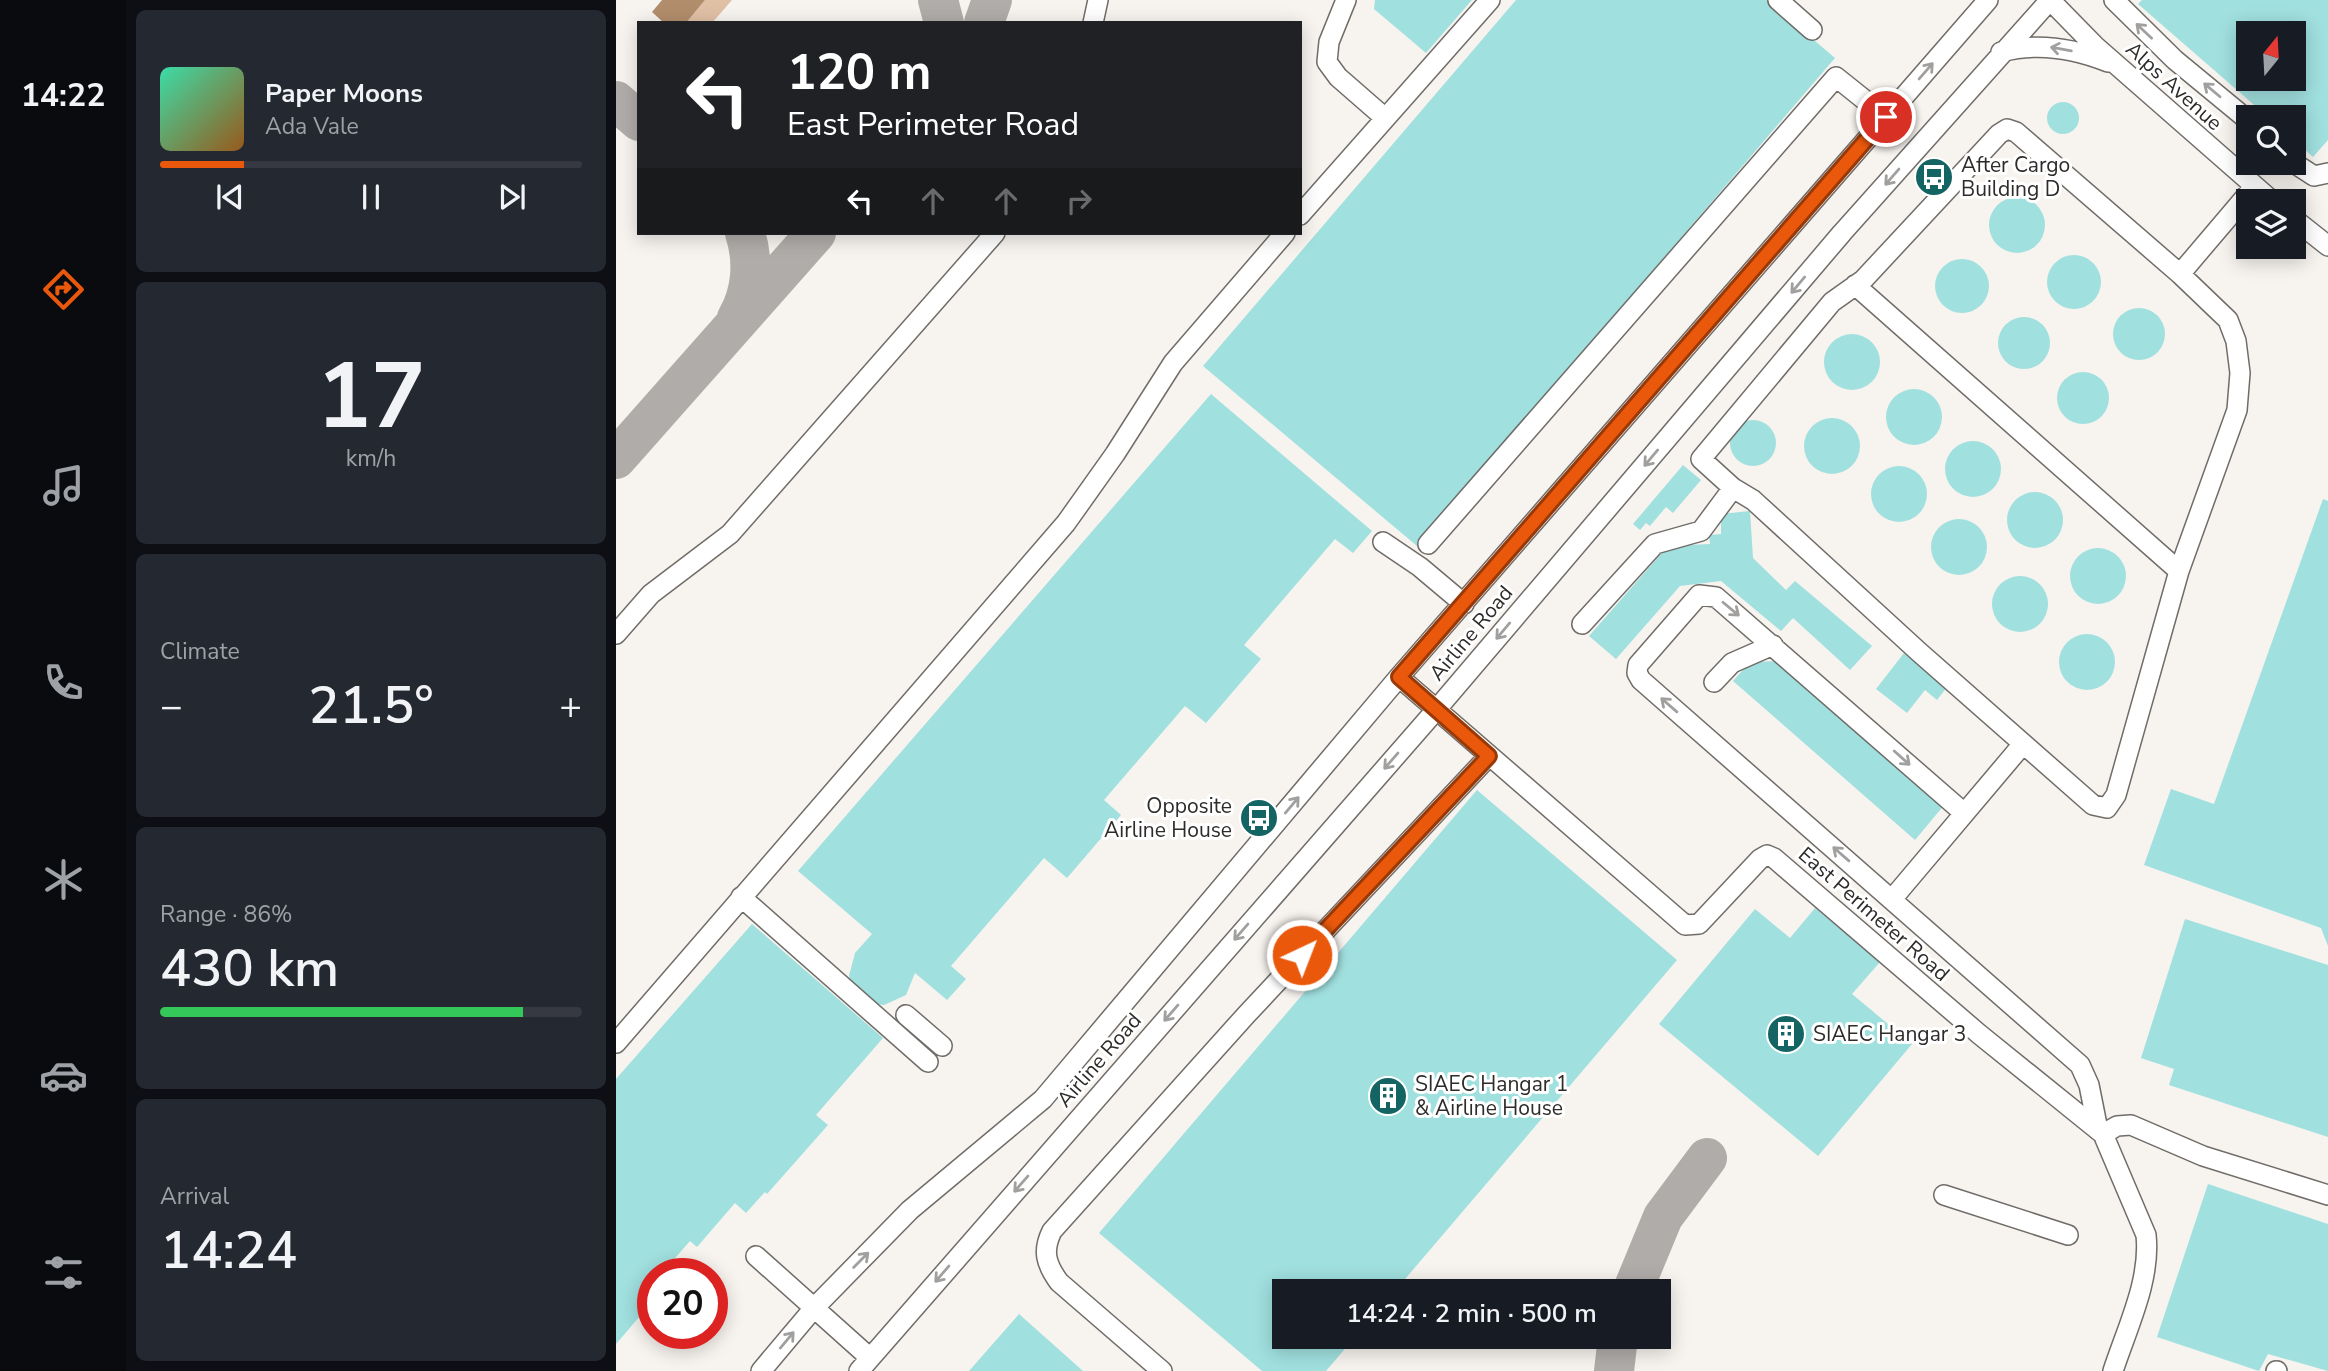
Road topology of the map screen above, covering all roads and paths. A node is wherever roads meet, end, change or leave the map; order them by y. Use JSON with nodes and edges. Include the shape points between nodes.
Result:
{"nodes":[{"id":1,"x":1098,"y":0,"type":"edge"},
{"id":2,"x":1346,"y":0,"type":"edge"},
{"id":3,"x":1490,"y":0,"type":"edge"},
{"id":4,"x":1778,"y":0,"type":"edge"},
{"id":5,"x":1988,"y":0,"type":"edge"},
{"id":6,"x":2050,"y":0,"type":"edge"},
{"id":7,"x":2114,"y":0,"type":"edge"},
{"id":8,"x":1093,"y":21,"type":"edge"},
{"id":9,"x":1812,"y":30,"type":"dead end"},
{"id":10,"x":2001,"y":52,"type":"junction"},
{"id":11,"x":2119,"y":67,"type":"junction"},
{"id":12,"x":2236,"y":110,"type":"edge"},
{"id":13,"x":1886,"y":117,"type":"junction"},
{"id":14,"x":1385,"y":118,"type":"junction"},
{"id":15,"x":2306,"y":171,"type":"edge"},
{"id":16,"x":2328,"y":173,"type":"edge"},
{"id":17,"x":2254,"y":187,"type":"junction"},
{"id":18,"x":2257,"y":189,"type":"edge"},
{"id":19,"x":1302,"y":213,"type":"edge"},
{"id":20,"x":2306,"y":226,"type":"edge"},
{"id":21,"x":993,"y":235,"type":"edge"},
{"id":22,"x":1283,"y":235,"type":"edge"},
{"id":23,"x":2325,"y":238,"type":"edge"},
{"id":24,"x":2180,"y":274,"type":"junction"},
{"id":25,"x":1855,"y":285,"type":"junction"},
{"id":26,"x":1733,"y":488,"type":"junction"},
{"id":27,"x":1383,"y":542,"type":"dead end"},
{"id":28,"x":1428,"y":544,"type":"dead end"},
{"id":29,"x":2179,"y":571,"type":"junction"},
{"id":30,"x":1464,"y":604,"type":"junction"},
{"id":31,"x":1582,"y":624,"type":"dead end"},
{"id":32,"x":616,"y":634,"type":"edge"},
{"id":33,"x":1773,"y":645,"type":"junction"},
{"id":34,"x":1399,"y":677,"type":"junction"},
{"id":35,"x":1714,"y":682,"type":"dead end"},
{"id":36,"x":1436,"y":710,"type":"junction"},
{"id":37,"x":2023,"y":744,"type":"junction"},
{"id":38,"x":1489,"y":756,"type":"junction"},
{"id":39,"x":1964,"y":813,"type":"junction"},
{"id":40,"x":741,"y":897,"type":"junction"},
{"id":41,"x":1893,"y":898,"type":"junction"},
{"id":42,"x":906,"y":1015,"type":"dead end"},
{"id":43,"x":616,"y":1043,"type":"edge"},
{"id":44,"x":942,"y":1046,"type":"dead end"},
{"id":45,"x":928,"y":1062,"type":"dead end"},
{"id":46,"x":2101,"y":1133,"type":"junction"},
{"id":47,"x":1944,"y":1195,"type":"dead end"},
{"id":48,"x":2328,"y":1195,"type":"edge"},
{"id":49,"x":2068,"y":1235,"type":"dead end"},
{"id":50,"x":756,"y":1256,"type":"dead end"},
{"id":51,"x":814,"y":1308,"type":"junction"},
{"id":52,"x":862,"y":1367,"type":"edge"},
{"id":53,"x":761,"y":1371,"type":"edge"},
{"id":54,"x":1162,"y":1371,"type":"edge"},
{"id":55,"x":2113,"y":1371,"type":"edge"}],
"edges":[{"from":1,"to":8,"type":"lane"},
{"from":2,"to":14,"type":"lane","via":[[1329,42],[1327,62]]},
{"from":3,"to":14,"type":"lane"},
{"from":4,"to":9,"type":"lane"},
{"from":13,"to":5,"type":"lane","name":"Airline Road","one_way":true},
{"from":6,"to":10,"type":"lane","name":"Airline Road"},
{"from":6,"to":11,"type":"lane","name":"Alps Avenue"},
{"from":12,"to":7,"type":"lane","one_way":true,"via":[[2175,60]]},
{"from":11,"to":10,"type":"lane","one_way":true,"via":[[2056,47],[2028,46]]},
{"from":10,"to":36,"type":"lane","name":"Airline Road","one_way":true},
{"from":11,"to":17,"type":"lane","name":"Alps Avenue"},
{"from":13,"to":28,"type":"lane","via":[[1836,77]]},
{"from":13,"to":30,"type":"lane","name":"Airline Road"},
{"from":14,"to":19,"type":"lane"},
{"from":15,"to":16,"type":"lane","via":[[2314,176]]},
{"from":17,"to":18,"type":"lane","name":"Alps Avenue"},
{"from":17,"to":24,"type":"lane"},
{"from":20,"to":23,"type":"lane"},
{"from":21,"to":32,"type":"lane","via":[[730,534],[650,594]]},
{"from":22,"to":40,"type":"lane","via":[[1173,363],[1066,523]]},
{"from":24,"to":25,"type":"lane","via":[[2007,129]]},
{"from":24,"to":29,"type":"lane","via":[[2228,320],[2236,341],[2239,373],[2237,410]]},
{"from":25,"to":26,"type":"lane","via":[[1832,302],[1702,456],[1702,463]]},
{"from":25,"to":29,"type":"lane"},
{"from":26,"to":31,"type":"lane","via":[[1702,531],[1655,544]]},
{"from":26,"to":37,"type":"lane","via":[[1753,500]]},
{"from":27,"to":30,"type":"lane"},
{"from":29,"to":37,"type":"lane","via":[[2116,795],[2107,808],[2093,805]]},
{"from":30,"to":34,"type":"lane","name":"Airline Road"},
{"from":33,"to":35,"type":"lane","via":[[1732,663]]},
{"from":33,"to":39,"type":"lane","one_way":true},
{"from":41,"to":33,"type":"lane","one_way":true,"via":[[1637,673],[1638,665],[1699,595],[1716,597]]},
{"from":34,"to":36,"type":"lane","name":"East Perimeter Road"},
{"from":51,"to":34,"type":"lane","name":"Airline Road","one_way":true,"via":[[910,1210],[1043,1099]]},
{"from":36,"to":38,"type":"lane","name":"East Perimeter Road"},
{"from":36,"to":52,"type":"lane","name":"Airline Road","one_way":true},
{"from":37,"to":39,"type":"lane"},
{"from":38,"to":46,"type":"lane","name":"East Perimeter Road","via":[[1685,925],[1699,924],[1760,859],[1774,858]]},
{"from":38,"to":54,"type":"lane","via":[[1052,1231],[1045,1245],[1048,1267],[1059,1282]]},
{"from":39,"to":41,"type":"lane"},
{"from":40,"to":43,"type":"lane"},
{"from":40,"to":45,"type":"lane"},
{"from":41,"to":46,"type":"lane","via":[[1954,958],[2080,1065]]},
{"from":42,"to":44,"type":"lane"},
{"from":46,"to":48,"type":"lane","via":[[2131,1125],[2203,1156]]},
{"from":46,"to":55,"type":"lane","name":"East Perimeter Road","via":[[2146,1235],[2148,1251]]},
{"from":47,"to":49,"type":"lane"},
{"from":50,"to":51,"type":"lane"},
{"from":51,"to":52,"type":"lane"},
{"from":53,"to":51,"type":"lane","name":"Airline Road","one_way":true}]}
